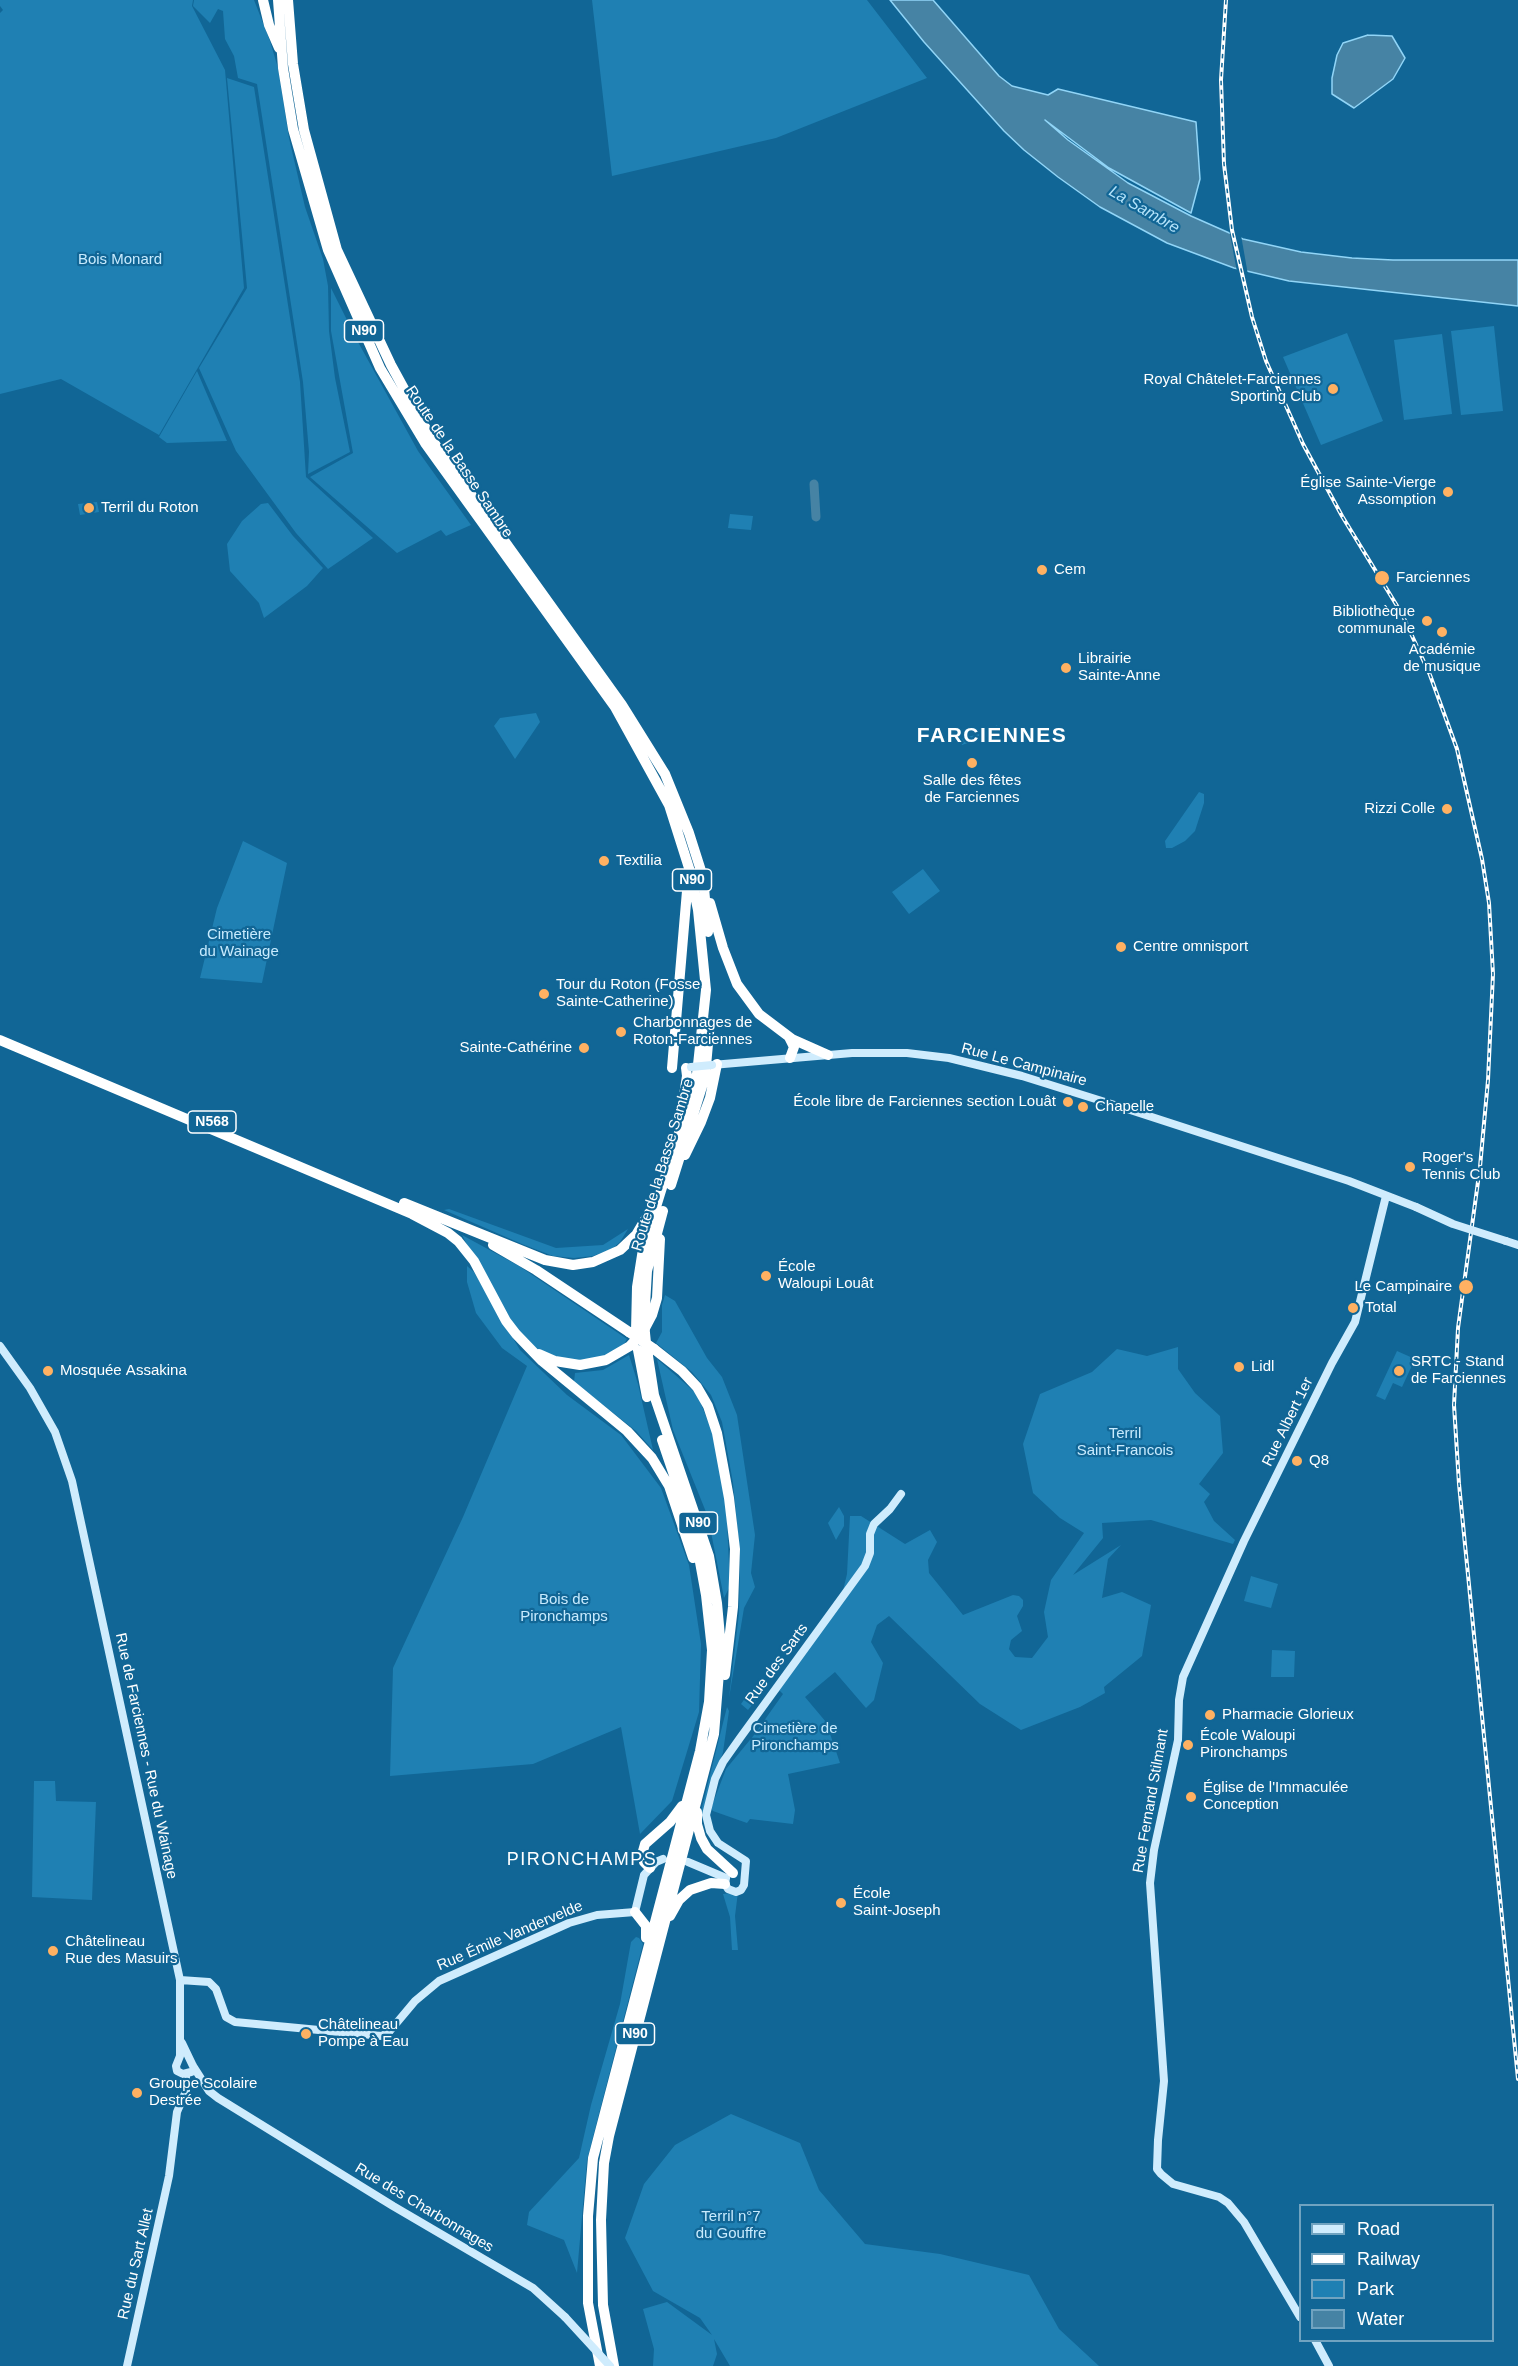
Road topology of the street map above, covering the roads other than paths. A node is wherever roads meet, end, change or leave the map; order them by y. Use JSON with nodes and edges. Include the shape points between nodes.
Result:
{"nodes":[{"id":1,"x":263,"y":0,"type":"edge"},
{"id":2,"x":278,"y":0,"type":"edge"},
{"id":3,"x":288,"y":0,"type":"edge"},
{"id":4,"x":294,"y":0,"type":"edge"},
{"id":5,"x":290,"y":32,"type":"junction"},
{"id":6,"x":282,"y":55,"type":"junction"},
{"id":7,"x":554,"y":617,"type":"junction"},
{"id":8,"x":565,"y":633,"type":"junction"},
{"id":9,"x":676,"y":825,"type":"junction"},
{"id":10,"x":703,"y":877,"type":"junction"},
{"id":11,"x":0,"y":1032,"type":"edge"},
{"id":12,"x":787,"y":1035,"type":"junction"},
{"id":13,"x":0,"y":1040,"type":"edge"},
{"id":14,"x":828,"y":1055,"type":"junction"},
{"id":15,"x":790,"y":1058,"type":"junction"},
{"id":16,"x":714,"y":1064,"type":"junction"},
{"id":17,"x":672,"y":1068,"type":"joint"},
{"id":18,"x":689,"y":1068,"type":"junction"},
{"id":19,"x":675,"y":1160,"type":"junction"},
{"id":20,"x":1386,"y":1197,"type":"junction"},
{"id":21,"x":659,"y":1198,"type":"junction"},
{"id":22,"x":661,"y":1216,"type":"junction"},
{"id":23,"x":443,"y":1219,"type":"junction"},
{"id":24,"x":1518,"y":1245,"type":"edge"},
{"id":25,"x":636,"y":1329,"type":"junction"},
{"id":26,"x":0,"y":1346,"type":"edge"},
{"id":27,"x":526,"y":1346,"type":"junction"},
{"id":28,"x":646,"y":1347,"type":"junction"},
{"id":29,"x":901,"y":1494,"type":"dead end"},
{"id":30,"x":706,"y":1595,"type":"junction"},
{"id":31,"x":1193,"y":1652,"type":"joint"},
{"id":32,"x":717,"y":1707,"type":"junction"},
{"id":33,"x":714,"y":1734,"type":"junction"},
{"id":34,"x":700,"y":1752,"type":"junction"},
{"id":35,"x":663,"y":1859,"type":"dead end"},
{"id":36,"x":688,"y":1862,"type":"dead end"},
{"id":37,"x":650,"y":1868,"type":"junction"},
{"id":38,"x":733,"y":1877,"type":"junction"},
{"id":39,"x":635,"y":1912,"type":"junction"},
{"id":40,"x":654,"y":1964,"type":"junction"},
{"id":41,"x":180,"y":1980,"type":"junction"},
{"id":42,"x":637,"y":1989,"type":"junction"},
{"id":43,"x":183,"y":2058,"type":"junction"},
{"id":44,"x":190,"y":2071,"type":"junction"},
{"id":45,"x":1299,"y":2315,"type":"edge"},
{"id":46,"x":1316,"y":2342,"type":"edge"},
{"id":47,"x":128,"y":2366,"type":"edge"},
{"id":48,"x":600,"y":2366,"type":"edge"},
{"id":49,"x":612,"y":2366,"type":"edge"},
{"id":50,"x":1329,"y":2366,"type":"edge"}],
"edges":[{"from":1,"to":6,"type":"highway"},
{"from":2,"to":6,"type":"highway","name":"Route de la Basse Sambre","number":"N90"},
{"from":3,"to":5,"type":"highway","name":"Route de la Basse Sambre","number":"N90"},
{"from":4,"to":5,"type":"highway"},
{"from":5,"to":7,"type":"highway","name":"Route de la Basse Sambre","number":"N90","via":[[304,130],[337,250],[391,365],[432,440]]},
{"from":6,"to":7,"type":"highway","name":"Route de la Basse Sambre","number":"N90","via":[[293,129],[328,250],[380,368],[425,443]]},
{"from":7,"to":8,"type":"highway","number":"N90"},
{"from":8,"to":9,"type":"highway","name":"Route de la Basse Sambre","number":"N90","via":[[615,707],[655,777]]},
{"from":8,"to":10,"type":"highway","name":"Route de la Basse Sambre","number":"N90","via":[[622,705],[665,774]]},
{"from":9,"to":17,"type":"highway","via":[[687,891]]},
{"from":9,"to":19,"type":"highway","name":"Route de la Basse Sambre","number":"N90","via":[[698,909],[706,990],[697,1074]]},
{"from":10,"to":12,"type":"highway","via":[[737,984],[759,1014]]},
{"from":10,"to":19,"type":"highway","name":"Route de la Basse Sambre","number":"N90","via":[[713,990],[705,1077]]},
{"from":11,"to":23,"type":"highway","number":"N568"},
{"from":12,"to":14,"type":"highway"},
{"from":12,"to":15,"type":"highway","via":[[794,1047]]},
{"from":13,"to":27,"type":"highway","number":"N568","via":[[412,1214],[448,1233],[467,1251],[506,1321]]},
{"from":14,"to":15,"type":"street","name":"Rue Le Campinaire"},
{"from":14,"to":20,"type":"street","name":"Rue Le Campinaire","via":[[912,1053],[1022,1076],[1263,1152]]},
{"from":15,"to":16,"type":"street","name":"Rue Le Campinaire"},
{"from":16,"to":18,"type":"street","name":"Rue Le Campinaire","bridge":true},
{"from":16,"to":19,"type":"highway","via":[[702,1122],[690,1148]]},
{"from":17,"to":18,"type":"street"},
{"from":18,"to":19,"type":"highway","via":[[675,1126]]},
{"from":19,"to":21,"type":"highway","name":"Route de la Basse Sambre","number":"N90"},
{"from":19,"to":22,"type":"highway","name":"Route de la Basse Sambre","number":"N90"},
{"from":20,"to":24,"type":"street","name":"Rue Le Campinaire","bridge":true},
{"from":20,"to":31,"type":"street","name":"Rue Albert 1er","via":[[1355,1322],[1244,1541]]},
{"from":21,"to":23,"type":"highway","via":[[628,1243],[611,1255],[583,1264],[545,1260]]},
{"from":21,"to":25,"type":"highway","name":"Route de la Basse Sambre","number":"N90","via":[[640,1270]]},
{"from":22,"to":25,"type":"highway","name":"Route de la Basse Sambre","number":"N90"},
{"from":22,"to":27,"type":"highway","via":[[657,1298],[648,1323],[630,1346],[606,1360],[580,1365],[555,1361]]},
{"from":23,"to":25,"type":"highway"},
{"from":25,"to":28,"type":"highway","bridge":true},
{"from":25,"to":28,"type":"highway","name":"Route de la Basse Sambre","number":"N90","bridge":true},
{"from":26,"to":41,"type":"street","name":"Rue de Farciennes - Rue du Wainage","via":[[55,1432],[72,1481]]},
{"from":27,"to":30,"type":"highway","via":[[627,1431],[652,1458],[669,1486]]},
{"from":28,"to":30,"type":"highway","name":"Route de la Basse Sambre","number":"N90","via":[[647,1397],[696,1540]]},
{"from":28,"to":32,"type":"highway","name":"Route de la Basse Sambre","number":"N90","via":[[654,1395],[709,1556],[721,1648]]},
{"from":28,"to":32,"type":"highway","via":[[682,1371],[703,1395],[717,1433],[735,1549],[734,1607],[726,1673]]},
{"from":29,"to":38,"type":"street","name":"Rue des Sarts","via":[[874,1524],[865,1566],[717,1774],[706,1818],[715,1839],[733,1852],[737,1861]]},
{"from":30,"to":34,"type":"highway","name":"Route de la Basse Sambre","number":"N90","via":[[712,1650],[709,1702]]},
{"from":31,"to":45,"type":"street","name":"Rue Fernand Stilmant","via":[[1183,1677],[1178,1740],[1150,1883],[1163,2064],[1157,2169],[1173,2184],[1228,2203],[1244,2222]]},
{"from":32,"to":33,"type":"highway","name":"Route de la Basse Sambre","number":"N90"},
{"from":33,"to":38,"type":"highway","via":[[697,1824],[707,1849]]},
{"from":33,"to":40,"type":"highway","name":"Route de la Basse Sambre","number":"N90"},
{"from":34,"to":37,"type":"highway","via":[[681,1808],[645,1844],[644,1862]]},
{"from":34,"to":42,"type":"highway","name":"Route de la Basse Sambre","number":"N90"},
{"from":35,"to":37,"type":"street"},
{"from":36,"to":38,"type":"street"},
{"from":37,"to":39,"type":"street","via":[[641,1883]]},
{"from":38,"to":40,"type":"highway","via":[[690,1890],[679,1900],[671,1912]]},
{"from":39,"to":41,"type":"street","name":"Rue Émile Vandervelde","via":[[597,1915],[568,1923],[439,1981],[382,2036],[235,2022],[226,2017],[216,1989],[209,1982]]},
{"from":39,"to":42,"type":"highway","via":[[647,1934]]},
{"from":40,"to":49,"type":"highway","name":"Route de la Basse Sambre","number":"N90","via":[[604,2163],[603,2305]]},
{"from":41,"to":43,"type":"street","name":"Rue de Farciennes - Rue du Wainage","via":[[179,2034]]},
{"from":42,"to":48,"type":"highway","name":"Route de la Basse Sambre","number":"N90","via":[[593,2158],[588,2303]]},
{"from":43,"to":44,"type":"street","via":[[192,2062]]},
{"from":43,"to":44,"type":"street","via":[[176,2063],[176,2069],[179,2073]]},
{"from":44,"to":47,"type":"street","name":"Rue du Sart Allet","via":[[177,2112],[171,2168]]},
{"from":44,"to":49,"type":"street","name":"Rue des Charbonnages","bridge":true,"via":[[218,2098],[534,2288]]},
{"from":46,"to":50,"type":"street"}]}
